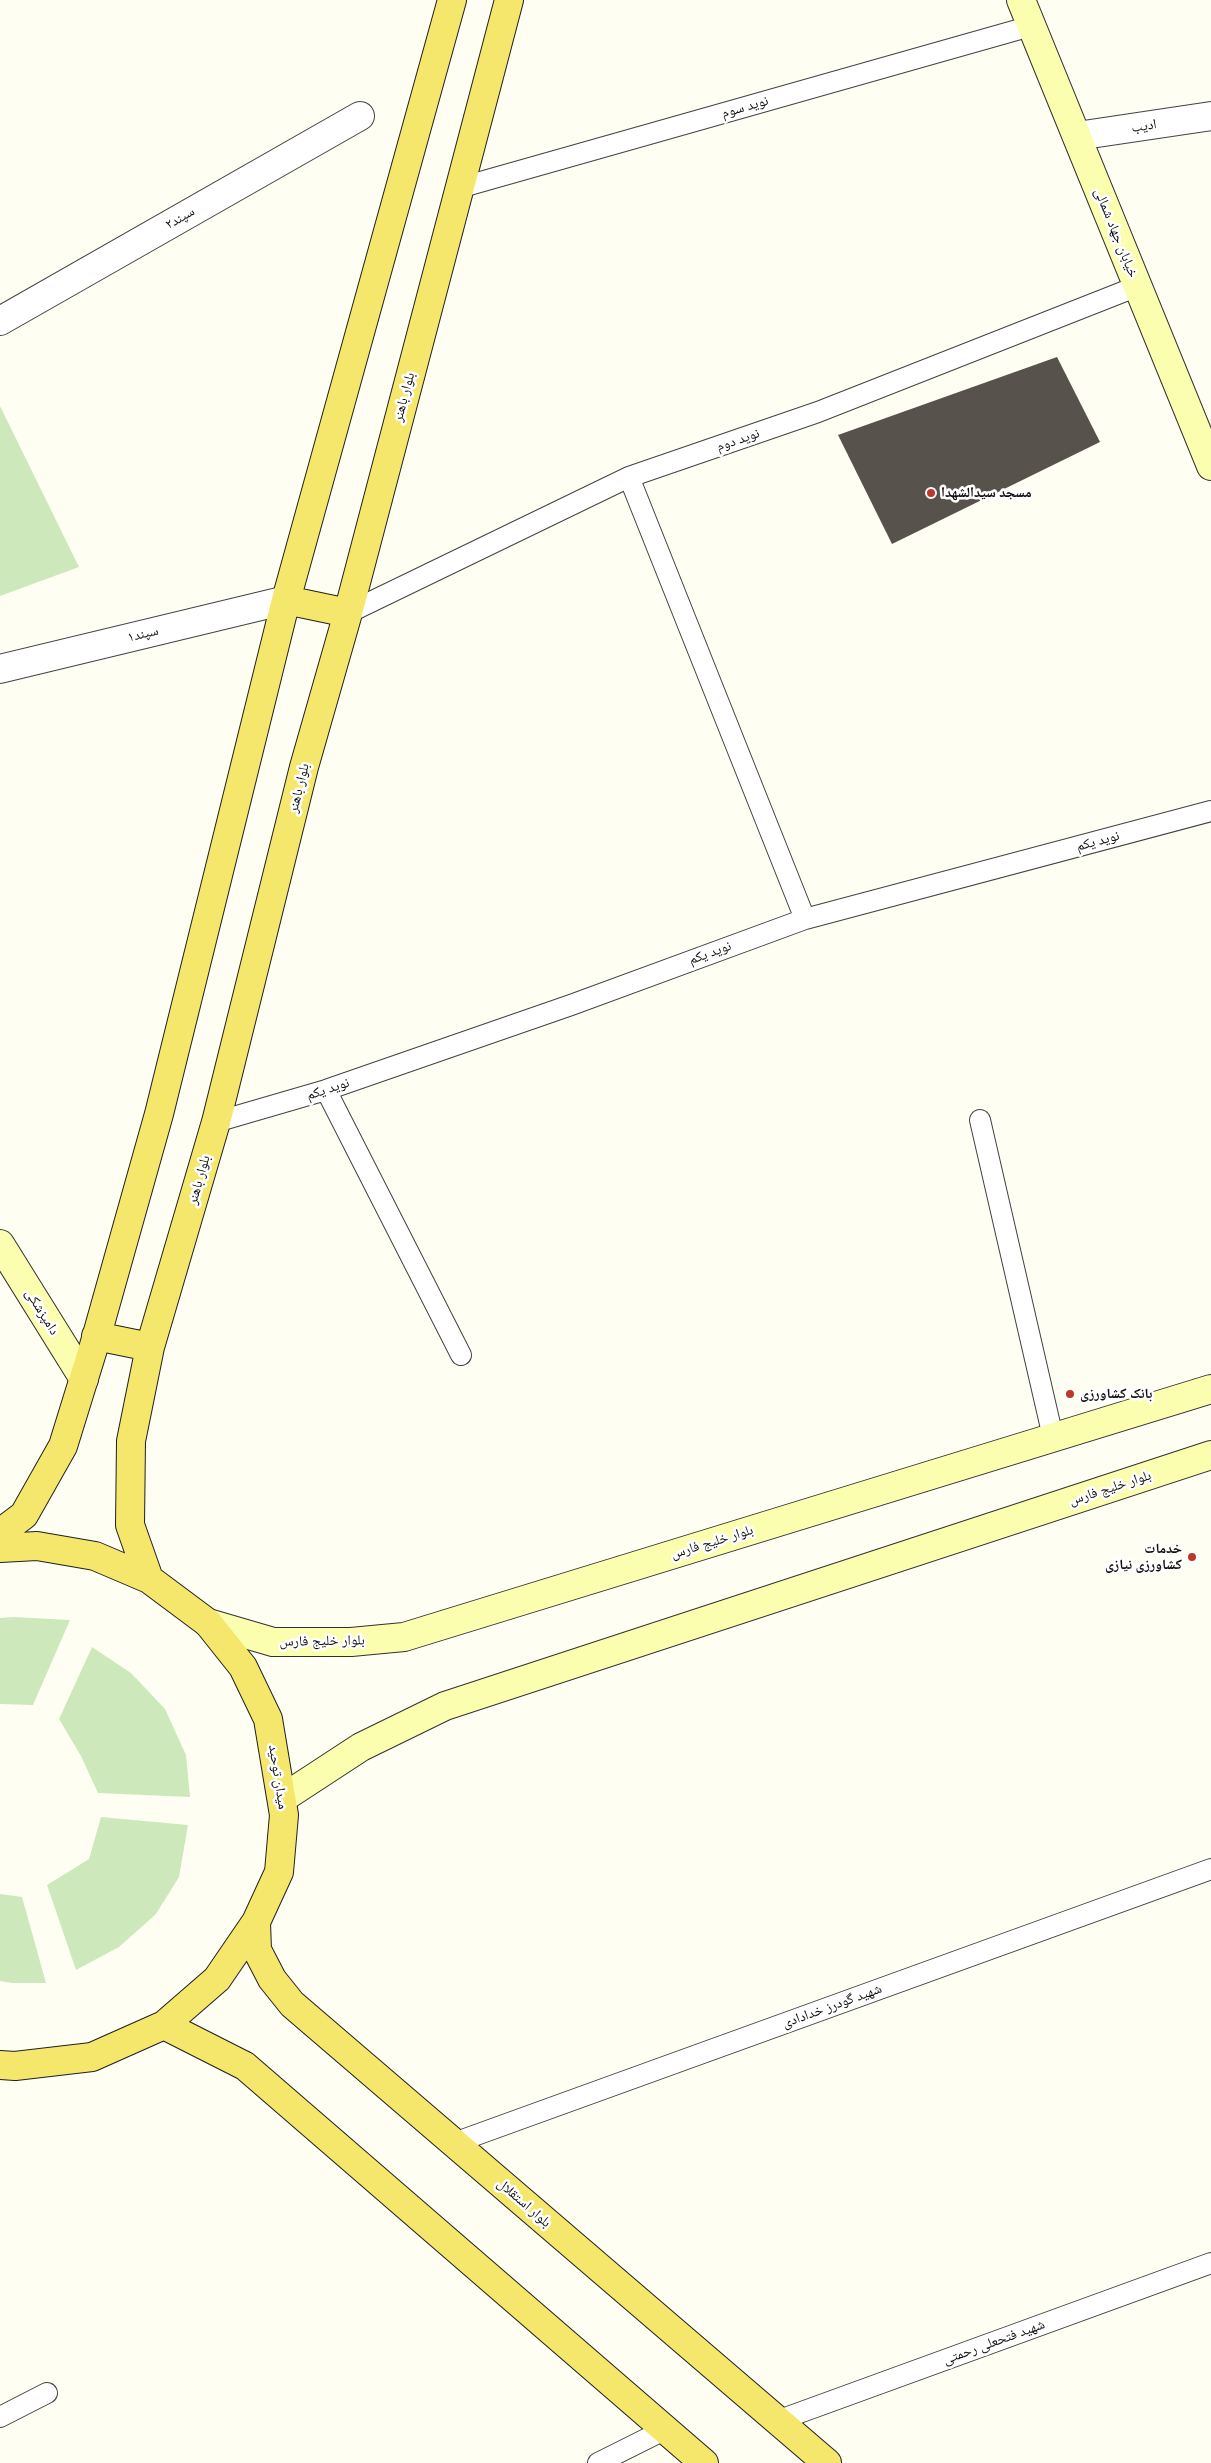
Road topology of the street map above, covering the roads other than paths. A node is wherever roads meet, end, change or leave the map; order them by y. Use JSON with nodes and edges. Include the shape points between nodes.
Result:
{"nodes":[{"id":1,"x":452,"y":0,"type":"edge"},
{"id":2,"x":509,"y":0,"type":"edge"},
{"id":3,"x":1021,"y":0,"type":"edge"},
{"id":4,"x":1031,"y":26,"type":"junction"},
{"id":5,"x":360,"y":116,"type":"dead end"},
{"id":6,"x":1211,"y":116,"type":"edge"},
{"id":7,"x":1076,"y":136,"type":"junction"},
{"id":8,"x":459,"y":188,"type":"junction"},
{"id":9,"x":1138,"y":286,"type":"junction"},
{"id":10,"x":0,"y":321,"type":"edge"},
{"id":11,"x":1211,"y":466,"type":"edge"},
{"id":12,"x":629,"y":477,"type":"junction"},
{"id":13,"x":286,"y":600,"type":"junction"},
{"id":14,"x":348,"y":613,"type":"junction"},
{"id":15,"x":0,"y":669,"type":"edge"},
{"id":16,"x":1211,"y":811,"type":"edge"},
{"id":17,"x":805,"y":919,"type":"junction"},
{"id":18,"x":326,"y":1090,"type":"junction"},
{"id":19,"x":980,"y":1120,"type":"dead end"},
{"id":20,"x":216,"y":1122,"type":"junction"},
{"id":21,"x":0,"y":1244,"type":"edge"},
{"id":22,"x":96,"y":1336,"type":"junction"},
{"id":23,"x":150,"y":1347,"type":"junction"},
{"id":24,"x":461,"y":1355,"type":"dead end"},
{"id":25,"x":84,"y":1379,"type":"junction"},
{"id":26,"x":1211,"y":1388,"type":"edge"},
{"id":27,"x":1053,"y":1437,"type":"junction"},
{"id":28,"x":1211,"y":1455,"type":"edge"},
{"id":29,"x":0,"y":1533,"type":"edge"},
{"id":30,"x":0,"y":1548,"type":"edge"},
{"id":31,"x":149,"y":1578,"type":"junction"},
{"id":32,"x":208,"y":1623,"type":"junction"},
{"id":33,"x":283,"y":1798,"type":"junction"},
{"id":34,"x":1211,"y":1869,"type":"edge"},
{"id":35,"x":256,"y":1922,"type":"junction"},
{"id":36,"x":164,"y":2025,"type":"junction"},
{"id":37,"x":5,"y":2066,"type":"edge"},
{"id":38,"x":454,"y":2143,"type":"junction"},
{"id":39,"x":1211,"y":2263,"type":"edge"},
{"id":40,"x":47,"y":2393,"type":"dead end"},
{"id":41,"x":0,"y":2417,"type":"edge"},
{"id":42,"x":777,"y":2420,"type":"junction"},
{"id":43,"x":664,"y":2430,"type":"junction"},
{"id":44,"x":598,"y":2463,"type":"edge"},
{"id":45,"x":704,"y":2463,"type":"edge"},
{"id":46,"x":827,"y":2463,"type":"edge"}],
"edges":[{"from":1,"to":13,"type":"main road"},
{"from":2,"to":8,"type":"main road","name":"بلوار باهنر"},
{"from":3,"to":4,"type":"main road","name":"خیابان جهاد شمالی"},
{"from":4,"to":7,"type":"main road","name":"خیابان جهاد شمالی"},
{"from":4,"to":8,"type":"lane","name":"نوید سوم"},
{"from":5,"to":10,"type":"street","name":"سپند۲"},
{"from":6,"to":7,"type":"street","name":"ادیب"},
{"from":7,"to":9,"type":"main road","name":"خیابان جهاد شمالی"},
{"from":8,"to":14,"type":"main road","name":"بلوار باهنر"},
{"from":9,"to":11,"type":"main road","name":"خیابان جهاد شمالی"},
{"from":9,"to":12,"type":"lane","name":"نوید دوم","via":[[818,412]]},
{"from":12,"to":14,"type":"lane","name":"نوید دوم"},
{"from":12,"to":17,"type":"lane"},
{"from":13,"to":14,"type":"main road"},
{"from":13,"to":15,"type":"street","name":"سپند۱"},
{"from":13,"to":22,"type":"main road","via":[[159,1114]]},
{"from":14,"to":20,"type":"main road","name":"بلوار باهنر","via":[[304,767]]},
{"from":16,"to":17,"type":"lane","name":"نوید یکم"},
{"from":17,"to":18,"type":"lane","name":"نوید یکم"},
{"from":18,"to":20,"type":"lane","name":"نوید یکم"},
{"from":18,"to":24,"type":"lane"},
{"from":19,"to":27,"type":"lane"},
{"from":20,"to":23,"type":"main road","name":"بلوار باهنر"},
{"from":21,"to":25,"type":"main road","name":"دامپزشکی"},
{"from":22,"to":23,"type":"main road"},
{"from":22,"to":25,"type":"main road"},
{"from":23,"to":31,"type":"main road","name":"بلوار باهنر","via":[[131,1441],[130,1525]]},
{"from":25,"to":29,"type":"main road","via":[[63,1446],[24,1515]]},
{"from":26,"to":27,"type":"main road","name":"بلوار خلیج فارس"},
{"from":27,"to":32,"type":"main road","name":"بلوار خلیج فارس","via":[[404,1637],[351,1642],[273,1642]]},
{"from":28,"to":33,"type":"main road","name":"بلوار خلیج فارس","via":[[445,1706],[362,1747]]},
{"from":30,"to":31,"type":"main road","name":"میدان توحید","via":[[37,1546],[95,1556]]},
{"from":31,"to":32,"type":"main road","name":"میدان توحید"},
{"from":32,"to":33,"type":"main road","name":"میدان توحید","via":[[244,1667],[268,1719]]},
{"from":33,"to":35,"type":"main road","name":"میدان توحید","via":[[279,1872]]},
{"from":34,"to":38,"type":"lane","name":"شهید گودرز خدادادی"},
{"from":35,"to":36,"type":"main road","name":"میدان توحید","via":[[217,1980]]},
{"from":35,"to":38,"type":"main road","name":"بلوار استقلال","via":[[257,1950],[272,1980],[292,2004]]},
{"from":36,"to":37,"type":"main road","name":"میدان توحید","via":[[92,2057]]},
{"from":36,"to":43,"type":"main road","via":[[245,2066]]},
{"from":38,"to":42,"type":"main road","name":"بلوار استقلال"},
{"from":39,"to":42,"type":"lane","name":"شهید فتحعلی رحمتی"},
{"from":40,"to":41,"type":"lane"},
{"from":42,"to":46,"type":"main road","name":"بلوار استقلال"},
{"from":43,"to":44,"type":"lane"},
{"from":43,"to":45,"type":"main road"}]}
